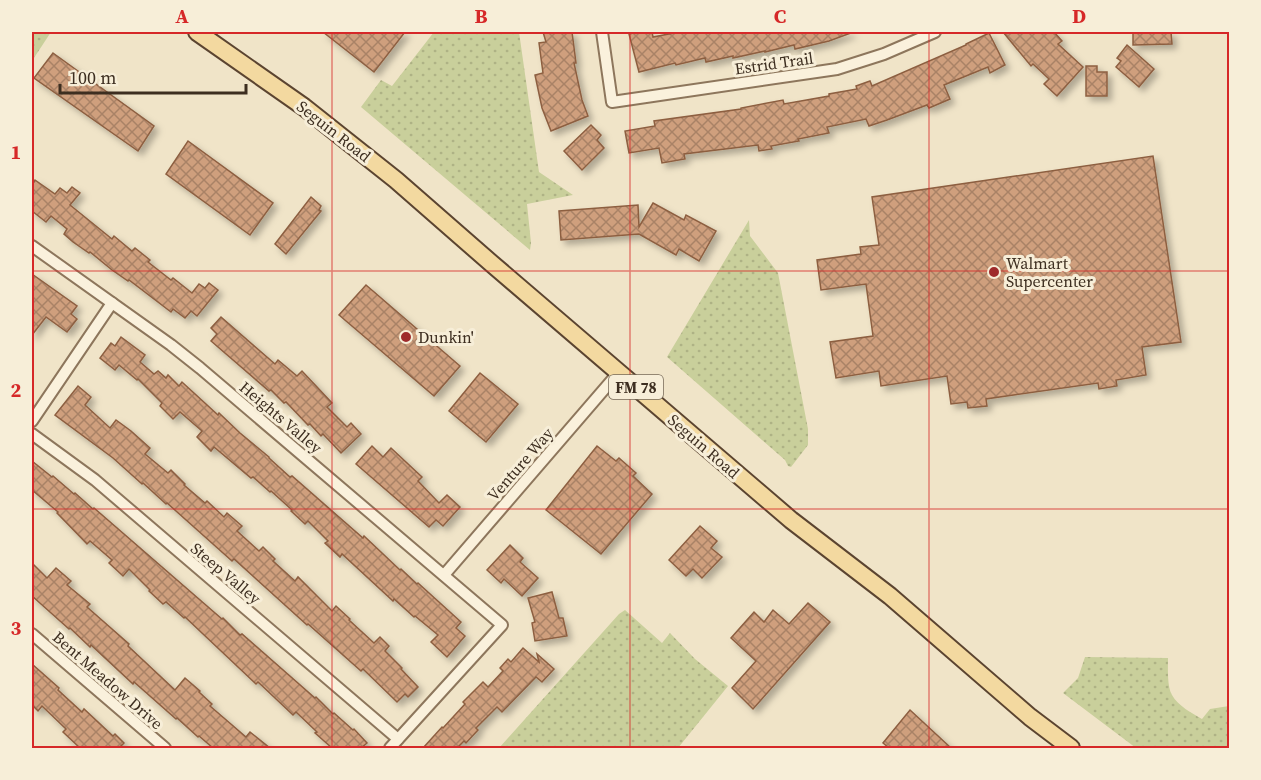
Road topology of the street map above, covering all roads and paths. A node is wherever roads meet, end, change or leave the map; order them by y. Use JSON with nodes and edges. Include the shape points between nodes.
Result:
{"nodes":[{"id":1,"x":197,"y":32,"type":"edge"},
{"id":2,"x":602,"y":32,"type":"edge"},
{"id":3,"x":935,"y":32,"type":"edge"},
{"id":4,"x":32,"y":246,"type":"edge"},
{"id":5,"x":112,"y":303,"type":"junction"},
{"id":6,"x":619,"y":372,"type":"junction"},
{"id":7,"x":32,"y":422,"type":"edge"},
{"id":8,"x":32,"y":434,"type":"edge"},
{"id":9,"x":444,"y":576,"type":"junction"},
{"id":10,"x":32,"y":634,"type":"edge"},
{"id":11,"x":398,"y":739,"type":"junction"},
{"id":12,"x":165,"y":748,"type":"edge"},
{"id":13,"x":390,"y":748,"type":"edge"},
{"id":14,"x":1071,"y":748,"type":"edge"}],
"edges":[{"from":1,"to":6,"type":"main road","name":"Seguin Road","number":"FM 78","via":[[304,107],[387,173]]},
{"from":2,"to":3,"type":"street","name":"Estrid Trail","via":[[612,102],[837,69]]},
{"from":4,"to":5,"type":"street","name":"Heights Valley"},
{"from":5,"to":7,"type":"street"},
{"from":5,"to":9,"type":"street","name":"Heights Valley","via":[[200,368]]},
{"from":6,"to":9,"type":"street","name":"Venture Way"},
{"from":6,"to":14,"type":"main road","name":"Seguin Road","number":"FM 78","via":[[791,520],[890,596]]},
{"from":8,"to":11,"type":"street","name":"Steep Valley","via":[[95,480]]},
{"from":9,"to":11,"type":"street","name":"Heights Valley","via":[[502,625]]},
{"from":10,"to":12,"type":"street","name":"Bent Meadow Drive"},
{"from":11,"to":13,"type":"street"}]}
